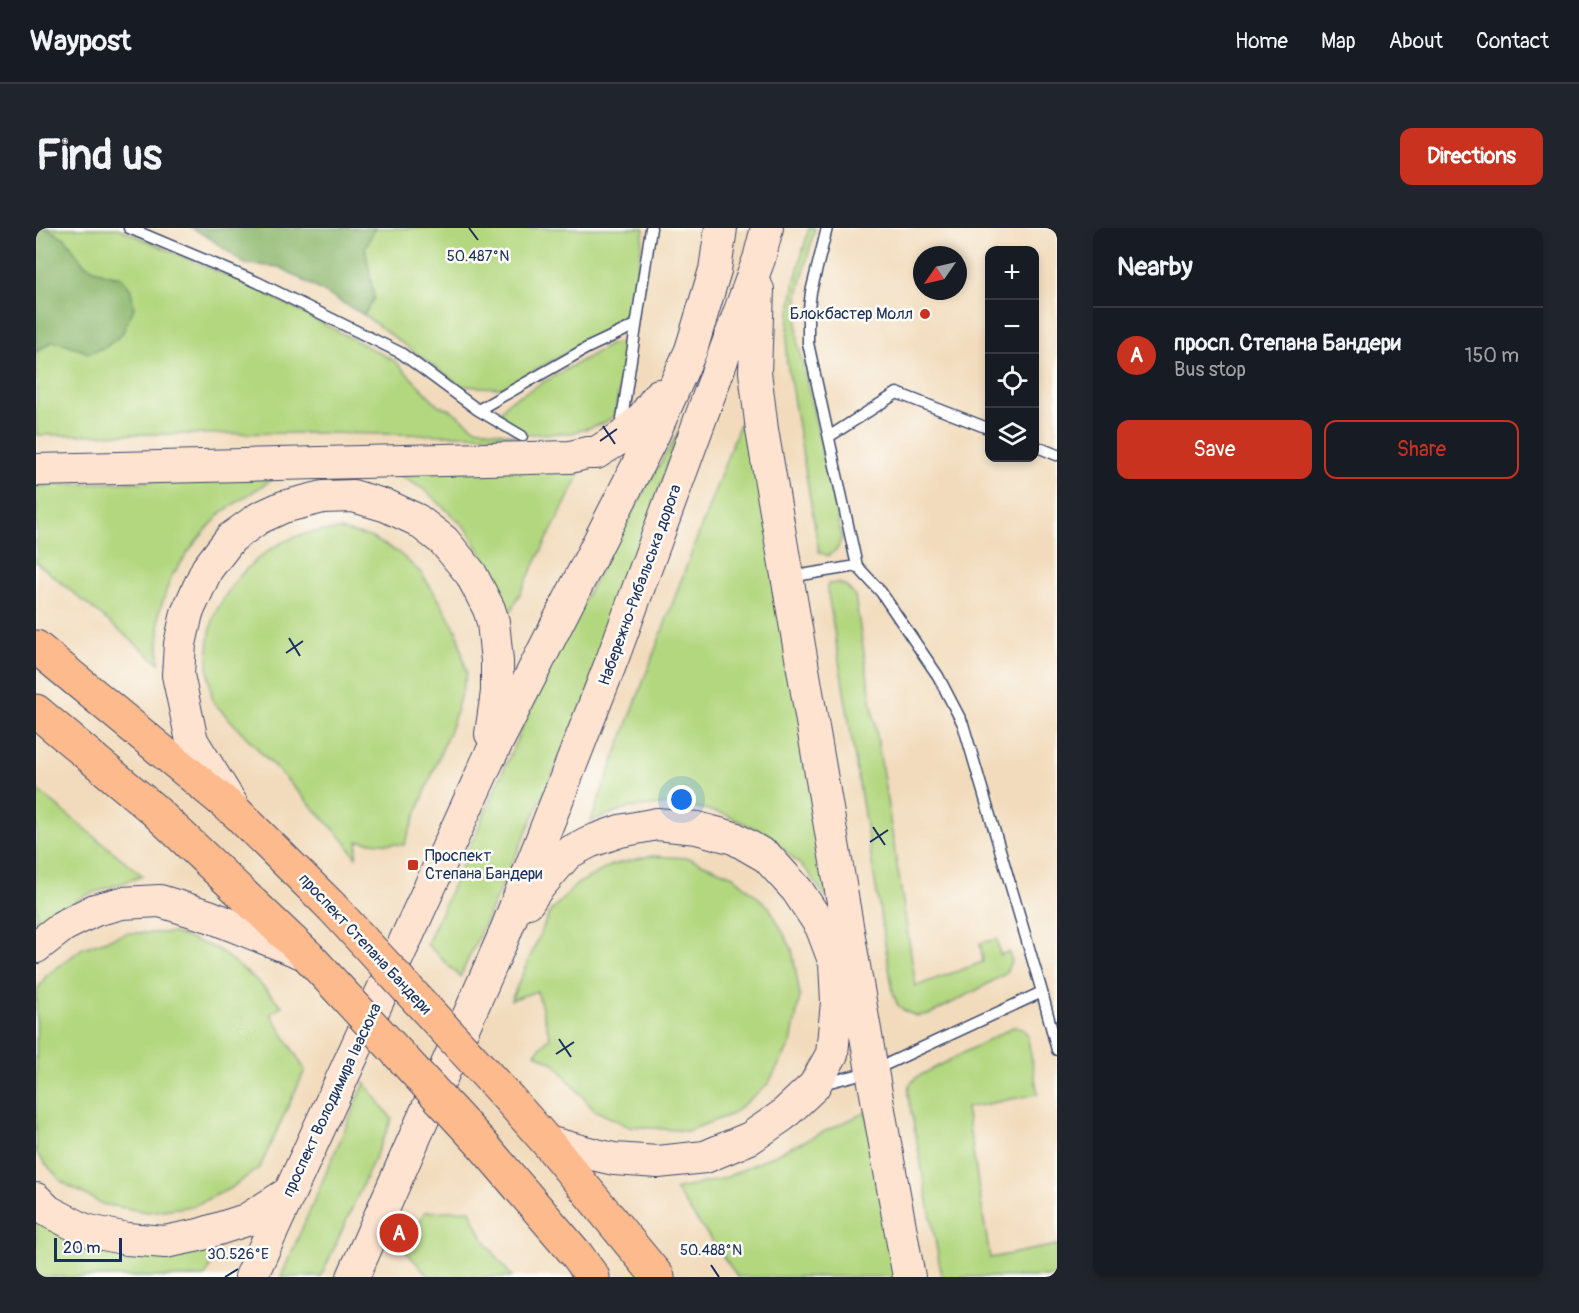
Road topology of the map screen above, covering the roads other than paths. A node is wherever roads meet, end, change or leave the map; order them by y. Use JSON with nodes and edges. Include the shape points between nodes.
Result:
{"nodes":[{"id":1,"x":129,"y":228,"type":"edge"},
{"id":2,"x":651,"y":228,"type":"edge"},
{"id":3,"x":720,"y":228,"type":"edge"},
{"id":4,"x":767,"y":228,"type":"edge"},
{"id":5,"x":827,"y":228,"type":"edge"},
{"id":6,"x":759,"y":260,"type":"junction"},
{"id":7,"x":636,"y":325,"type":"junction"},
{"id":8,"x":691,"y":350,"type":"junction"},
{"id":9,"x":478,"y":410,"type":"junction"},
{"id":10,"x":985,"y":427,"type":"edge"},
{"id":11,"x":522,"y":436,"type":"dead end"},
{"id":12,"x":830,"y":436,"type":"junction"},
{"id":13,"x":622,"y":437,"type":"junction"},
{"id":14,"x":1039,"y":448,"type":"edge"},
{"id":15,"x":1057,"y":455,"type":"edge"},
{"id":16,"x":36,"y":470,"type":"edge"},
{"id":17,"x":857,"y":566,"type":"junction"},
{"id":18,"x":787,"y":577,"type":"junction"},
{"id":19,"x":36,"y":647,"type":"edge"},
{"id":20,"x":36,"y":711,"type":"edge"},
{"id":21,"x":488,"y":760,"type":"junction"},
{"id":22,"x":237,"y":813,"type":"junction"},
{"id":23,"x":503,"y":938,"type":"junction"},
{"id":24,"x":36,"y":947,"type":"edge"},
{"id":25,"x":308,"y":956,"type":"junction"},
{"id":26,"x":1042,"y":992,"type":"junction"},
{"id":27,"x":1057,"y":1050,"type":"edge"},
{"id":28,"x":872,"y":1071,"type":"junction"},
{"id":29,"x":814,"y":1086,"type":"junction"},
{"id":30,"x":547,"y":1142,"type":"junction"},
{"id":31,"x":290,"y":1192,"type":"junction"},
{"id":32,"x":36,"y":1199,"type":"edge"},
{"id":33,"x":251,"y":1277,"type":"edge"},
{"id":34,"x":353,"y":1277,"type":"edge"},
{"id":35,"x":593,"y":1277,"type":"edge"},
{"id":36,"x":658,"y":1277,"type":"edge"},
{"id":37,"x":909,"y":1277,"type":"edge"}],
"edges":[{"from":1,"to":9,"type":"lane","via":[[257,282],[401,353]]},
{"from":2,"to":7,"type":"lane"},
{"from":3,"to":8,"type":"main road","via":[[715,270]]},
{"from":4,"to":6,"type":"main road","name":"Набережно-Рибальська дорога"},
{"from":5,"to":12,"type":"lane","via":[[811,292],[808,343]]},
{"from":6,"to":18,"type":"main road","via":[[755,372]]},
{"from":6,"to":23,"type":"main road","name":"Набережно-Рибальська дорога","via":[[612,660]]},
{"from":7,"to":9,"type":"lane"},
{"from":7,"to":13,"type":"lane"},
{"from":8,"to":13,"type":"main road","via":[[644,416]]},
{"from":8,"to":21,"type":"main road","via":[[654,433]]},
{"from":9,"to":11,"type":"lane"},
{"from":10,"to":12,"type":"lane","via":[[897,393]]},
{"from":12,"to":17,"type":"lane"},
{"from":13,"to":16,"type":"main road","via":[[596,453],[570,457]]},
{"from":14,"to":15,"type":"lane"},
{"from":17,"to":18,"type":"lane"},
{"from":17,"to":26,"type":"lane","via":[[881,592],[938,676],[963,724]]},
{"from":18,"to":28,"type":"main road"},
{"from":19,"to":22,"type":"main road","name":"проспект Степана Бандери"},
{"from":20,"to":25,"type":"main road","via":[[154,810]]},
{"from":21,"to":22,"type":"main road","via":[[497,661],[489,609],[471,574],[444,541],[417,520],[352,496],[323,497],[283,507],[231,538],[207,568],[187,613],[178,675],[192,741]]},
{"from":21,"to":31,"type":"main road","name":"проспект Володимира Івасюка"},
{"from":22,"to":30,"type":"main road","name":"проспект Степана Бандери","bridge":true,"via":[[331,906]]},
{"from":23,"to":29,"type":"main road","via":[[568,853],[589,842],[657,824],[697,828],[734,838],[767,858],[797,890],[821,926],[835,963],[837,1002],[832,1054]]},
{"from":23,"to":34,"type":"main road"},
{"from":24,"to":25,"type":"main road","via":[[63,926],[95,910],[122,903],[160,901],[209,916]]},
{"from":25,"to":35,"type":"main road","bridge":true,"via":[[481,1143]]},
{"from":26,"to":27,"type":"lane"},
{"from":26,"to":28,"type":"lane"},
{"from":28,"to":29,"type":"lane"},
{"from":28,"to":37,"type":"main road"},
{"from":29,"to":30,"type":"main road","via":[[782,1116],[750,1138],[705,1157],[658,1162],[614,1159]]},
{"from":30,"to":36,"type":"main road","name":"проспект Степана Бандери"},
{"from":31,"to":32,"type":"main road","via":[[246,1220],[165,1242],[86,1230],[48,1211]]},
{"from":31,"to":33,"type":"main road","name":"проспект Володимира Івасюка"}]}
